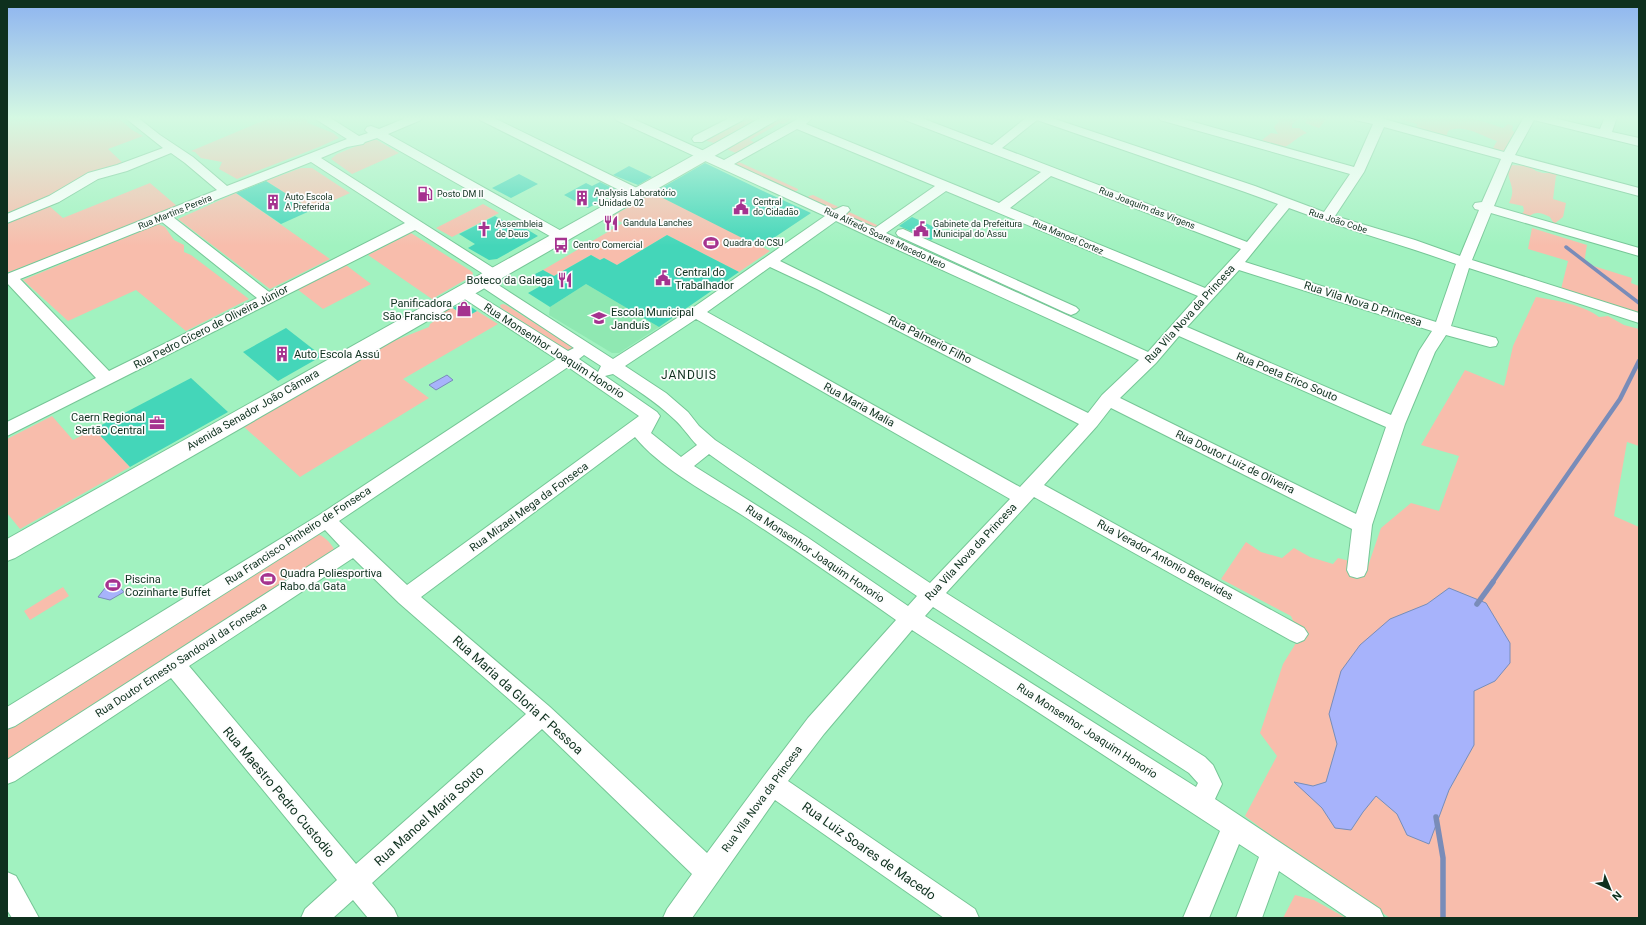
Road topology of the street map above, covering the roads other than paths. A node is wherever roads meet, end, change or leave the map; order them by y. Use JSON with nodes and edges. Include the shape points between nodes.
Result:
{"nodes":[{"id":1,"x":142,"y":160,"type":"edge"},
{"id":2,"x":189,"y":160,"type":"edge"},
{"id":3,"x":304,"y":160,"type":"edge"},
{"id":4,"x":317,"y":160,"type":"edge"},
{"id":5,"x":424,"y":160,"type":"edge"},
{"id":6,"x":570,"y":160,"type":"edge"},
{"id":7,"x":687,"y":160,"type":"edge"},
{"id":8,"x":728,"y":160,"type":"edge"},
{"id":9,"x":745,"y":160,"type":"edge"},
{"id":10,"x":882,"y":160,"type":"edge"},
{"id":11,"x":1022,"y":160,"type":"edge"},
{"id":12,"x":1166,"y":160,"type":"edge"},
{"id":13,"x":1316,"y":160,"type":"edge"},
{"id":14,"x":1363,"y":160,"type":"edge"},
{"id":15,"x":1502,"y":160,"type":"edge"},
{"id":16,"x":1523,"y":160,"type":"edge"},
{"id":17,"x":1050,"y":171,"type":"junction"},
{"id":18,"x":1358,"y":172,"type":"junction"},
{"id":19,"x":944,"y":186,"type":"junction"},
{"id":20,"x":807,"y":189,"type":"junction"},
{"id":21,"x":225,"y":191,"type":"junction"},
{"id":22,"x":1639,"y":192,"type":"edge"},
{"id":23,"x":636,"y":193,"type":"junction"},
{"id":24,"x":795,"y":197,"type":"junction"},
{"id":25,"x":1286,"y":203,"type":"junction"},
{"id":26,"x":1483,"y":207,"type":"junction"},
{"id":27,"x":1000,"y":209,"type":"junction"},
{"id":28,"x":841,"y":211,"type":"junction"},
{"id":29,"x":163,"y":216,"type":"junction"},
{"id":30,"x":1327,"y":218,"type":"junction"},
{"id":31,"x":7,"y":219,"type":"edge"},
{"id":32,"x":415,"y":224,"type":"junction"},
{"id":33,"x":881,"y":230,"type":"junction"},
{"id":34,"x":560,"y":236,"type":"junction"},
{"id":35,"x":1250,"y":248,"type":"junction"},
{"id":36,"x":1639,"y":252,"type":"edge"},
{"id":37,"x":1460,"y":260,"type":"junction"},
{"id":38,"x":769,"y":261,"type":"junction"},
{"id":39,"x":1236,"y":264,"type":"junction"},
{"id":40,"x":487,"y":277,"type":"junction"},
{"id":41,"x":8,"y":279,"type":"edge"},
{"id":42,"x":462,"y":291,"type":"junction"},
{"id":43,"x":1208,"y":295,"type":"junction"},
{"id":44,"x":508,"y":297,"type":"junction"},
{"id":45,"x":268,"y":298,"type":"junction"},
{"id":46,"x":490,"y":308,"type":"junction"},
{"id":47,"x":696,"y":312,"type":"junction"},
{"id":48,"x":1639,"y":318,"type":"edge"},
{"id":49,"x":1436,"y":328,"type":"junction"},
{"id":50,"x":1177,"y":329,"type":"junction"},
{"id":51,"x":1490,"y":342,"type":"dead end"},
{"id":52,"x":586,"y":348,"type":"junction"},
{"id":53,"x":1154,"y":355,"type":"junction"},
{"id":54,"x":568,"y":359,"type":"junction"},
{"id":55,"x":614,"y":366,"type":"junction"},
{"id":56,"x":595,"y":378,"type":"junction"},
{"id":57,"x":107,"y":379,"type":"junction"},
{"id":58,"x":1108,"y":399,"type":"junction"},
{"id":59,"x":651,"y":416,"type":"junction"},
{"id":60,"x":1091,"y":422,"type":"junction"},
{"id":61,"x":1396,"y":424,"type":"junction"},
{"id":62,"x":7,"y":430,"type":"edge"},
{"id":63,"x":709,"y":446,"type":"junction"},
{"id":64,"x":681,"y":466,"type":"junction"},
{"id":65,"x":1027,"y":492,"type":"junction"},
{"id":66,"x":326,"y":520,"type":"junction"},
{"id":67,"x":1362,"y":526,"type":"junction"},
{"id":68,"x":354,"y":547,"type":"junction"},
{"id":69,"x":7,"y":551,"type":"edge"},
{"id":70,"x":1357,"y":570,"type":"dead end"},
{"id":71,"x":932,"y":595,"type":"junction"},
{"id":72,"x":406,"y":597,"type":"junction"},
{"id":73,"x":910,"y":618,"type":"junction"},
{"id":74,"x":1297,"y":634,"type":"dead end"},
{"id":75,"x":174,"y":665,"type":"junction"},
{"id":76,"x":542,"y":714,"type":"junction"},
{"id":77,"x":7,"y":719,"type":"edge"},
{"id":78,"x":7,"y":773,"type":"edge"},
{"id":79,"x":772,"y":784,"type":"junction"},
{"id":80,"x":1200,"y":803,"type":"junction"},
{"id":81,"x":1234,"y":826,"type":"junction"},
{"id":82,"x":1273,"y":852,"type":"junction"},
{"id":83,"x":708,"y":872,"type":"junction"},
{"id":84,"x":355,"y":883,"type":"junction"},
{"id":85,"x":7,"y":885,"type":"edge"},
{"id":86,"x":26,"y":918,"type":"edge"},
{"id":87,"x":314,"y":918,"type":"edge"},
{"id":88,"x":385,"y":918,"type":"edge"},
{"id":89,"x":676,"y":918,"type":"edge"},
{"id":90,"x":966,"y":918,"type":"edge"},
{"id":91,"x":1196,"y":918,"type":"edge"},
{"id":92,"x":1248,"y":918,"type":"edge"},
{"id":93,"x":1371,"y":918,"type":"edge"}],
"edges":[{"from":1,"to":31,"type":"street","via":[[93,176],[54,199]]},
{"from":2,"to":21,"type":"street"},
{"from":3,"to":21,"type":"street","name":"Rua Martins Pereira"},
{"from":4,"to":32,"type":"street","name":"Rua Monsenhor Joaquim Honorio"},
{"from":5,"to":34,"type":"street"},
{"from":6,"to":23,"type":"street"},
{"from":7,"to":23,"type":"main road","name":"Avenida Senador João Câmara"},
{"from":8,"to":24,"type":"street","name":"Rua Alfredo Soares Macedo Neto"},
{"from":9,"to":20,"type":"street","name":"Rua Alfredo Soares Macedo Neto"},
{"from":10,"to":19,"type":"street","name":"Rua Manoel Cortez"},
{"from":11,"to":17,"type":"street","name":"Rua Joaquim das Virgens"},
{"from":12,"to":25,"type":"street","name":"Rua João Cobe"},
{"from":13,"to":18,"type":"street"},
{"from":14,"to":18,"type":"street"},
{"from":15,"to":26,"type":"street"},
{"from":16,"to":22,"type":"street"},
{"from":17,"to":27,"type":"street"},
{"from":17,"to":35,"type":"street","name":"Rua Joaquim das Virgens"},
{"from":18,"to":30,"type":"street"},
{"from":19,"to":27,"type":"street","name":"Rua Manoel Cortez"},
{"from":19,"to":33,"type":"street"},
{"from":20,"to":24,"type":"street"},
{"from":20,"to":28,"type":"street","name":"Rua Alfredo Soares Macedo Neto"},
{"from":21,"to":29,"type":"street","name":"Rua Martins Pereira"},
{"from":23,"to":34,"type":"main road","name":"Avenida Senador João Câmara"},
{"from":24,"to":28,"type":"street","name":"Rua Alfredo Soares Macedo Neto"},
{"from":25,"to":30,"type":"street","name":"Rua João Cobe"},
{"from":25,"to":35,"type":"street","name":"Rua Vila Nova da Princesa"},
{"from":26,"to":36,"type":"street"},
{"from":26,"to":37,"type":"street"},
{"from":27,"to":43,"type":"street","name":"Rua Manoel Cortez"},
{"from":28,"to":33,"type":"street","name":"Rua Alfredo Soares Macedo Neto"},
{"from":28,"to":38,"type":"street"},
{"from":29,"to":41,"type":"street","name":"Rua Martins Pereira"},
{"from":29,"to":45,"type":"street"},
{"from":30,"to":37,"type":"street","name":"Rua João Cobe"},
{"from":32,"to":40,"type":"street","name":"Rua Monsenhor Joaquim Honorio"},
{"from":32,"to":45,"type":"street","name":"Rua Pedro Cícero de Oliveira Júnior"},
{"from":33,"to":53,"type":"street","name":"Rua Alfredo Soares Macedo Neto"},
{"from":34,"to":40,"type":"main road","name":"Avenida Senador João Câmara"},
{"from":35,"to":39,"type":"street","name":"Rua Vila Nova da Princesa"},
{"from":37,"to":48,"type":"street","name":"Rua João Cobe"},
{"from":37,"to":49,"type":"street"},
{"from":38,"to":47,"type":"street"},
{"from":38,"to":60,"type":"street","name":"Rua Palmerio Filho"},
{"from":39,"to":43,"type":"street","name":"Rua Vila Nova da Princesa"},
{"from":39,"to":49,"type":"street","name":"Rua Vila Nova D Princesa"},
{"from":40,"to":42,"type":"main road","name":"Avenida Senador João Câmara"},
{"from":40,"to":44,"type":"street","name":"Rua Monsenhor Joaquim Honorio"},
{"from":41,"to":57,"type":"street"},
{"from":42,"to":46,"type":"street","name":"Rua Monsenhor Joaquim Honorio"},
{"from":42,"to":69,"type":"main road","name":"Avenida Senador João Câmara"},
{"from":43,"to":50,"type":"street","name":"Rua Vila Nova da Princesa"},
{"from":44,"to":46,"type":"street"},
{"from":44,"to":52,"type":"street","name":"Rua Monsenhor Joaquim Honorio"},
{"from":45,"to":57,"type":"street","name":"Rua Pedro Cícero de Oliveira Júnior"},
{"from":46,"to":54,"type":"street","name":"Rua Monsenhor Joaquim Honorio"},
{"from":47,"to":55,"type":"street"},
{"from":47,"to":65,"type":"street","name":"Rua Maria Malia"},
{"from":49,"to":51,"type":"street","name":"Rua Vila Nova D Princesa"},
{"from":49,"to":61,"type":"street"},
{"from":50,"to":53,"type":"street","name":"Rua Vila Nova da Princesa"},
{"from":50,"to":61,"type":"street","name":"Rua Poeta Erico Souto"},
{"from":52,"to":54,"type":"street","name":"Rua Francisco Pinheiro de Fonseca"},
{"from":52,"to":55,"type":"street","name":"Rua Monsenhor Joaquim Honorio"},
{"from":53,"to":58,"type":"street","name":"Rua Vila Nova da Princesa"},
{"from":54,"to":56,"type":"street","name":"Rua Monsenhor Joaquim Honorio"},
{"from":54,"to":66,"type":"street","name":"Rua Francisco Pinheiro de Fonseca"},
{"from":55,"to":56,"type":"street"},
{"from":55,"to":63,"type":"street","name":"Rua Monsenhor Joaquim Honorio","via":[[660,397],[682,416]]},
{"from":56,"to":59,"type":"street","name":"Rua Monsenhor Joaquim Honorio"},
{"from":57,"to":62,"type":"street","name":"Rua Pedro Cícero de Oliveira Júnior"},
{"from":58,"to":60,"type":"street","name":"Rua Vila Nova da Princesa"},
{"from":58,"to":67,"type":"street","name":"Rua Doutor Luiz de Oliveira"},
{"from":59,"to":64,"type":"street","name":"Rua Monsenhor Joaquim Honorio","via":[[642,434],[658,450]]},
{"from":59,"to":72,"type":"street","name":"Rua Mizael Mega da Fonseca"},
{"from":60,"to":65,"type":"street","name":"Rua Vila Nova da Princesa"},
{"from":61,"to":67,"type":"street"},
{"from":63,"to":64,"type":"street"},
{"from":63,"to":71,"type":"street","name":"Rua Monsenhor Joaquim Honorio"},
{"from":64,"to":73,"type":"street","name":"Rua Monsenhor Joaquim Honorio","via":[[800,542]]},
{"from":65,"to":71,"type":"street","name":"Rua Vila Nova da Princesa"},
{"from":65,"to":74,"type":"street","name":"Rua Verador Antonio Benevides"},
{"from":66,"to":68,"type":"street","name":"Rua Maria da Gloria F Pessoa"},
{"from":66,"to":77,"type":"street","name":"Rua Francisco Pinheiro de Fonseca"},
{"from":67,"to":70,"type":"street"},
{"from":68,"to":72,"type":"street","name":"Rua Maria da Gloria F Pessoa"},
{"from":68,"to":75,"type":"street","name":"Rua Doutor Ernesto Sandoval da Fonseca"},
{"from":71,"to":73,"type":"street","name":"Rua Vila Nova da Princesa"},
{"from":71,"to":80,"type":"street","name":"Rua Monsenhor Joaquim Honorio","via":[[1197,765],[1205,773],[1210,784]]},
{"from":72,"to":76,"type":"street","name":"Rua Maria da Gloria F Pessoa"},
{"from":73,"to":79,"type":"street","name":"Rua Vila Nova da Princesa","via":[[816,726]]},
{"from":73,"to":80,"type":"street","name":"Rua Monsenhor Joaquim Honorio"},
{"from":75,"to":78,"type":"street","name":"Rua Doutor Ernesto Sandoval da Fonseca"},
{"from":75,"to":84,"type":"street","name":"Rua Maestro Pedro Custodio"},
{"from":76,"to":83,"type":"street","name":"Rua Maria da Gloria F Pessoa"},
{"from":76,"to":84,"type":"street","name":"Rua Manoel Maria Souto"},
{"from":79,"to":83,"type":"street","name":"Rua Vila Nova da Princesa"},
{"from":79,"to":90,"type":"street","name":"Rua Luiz Soares de Macedo"},
{"from":80,"to":81,"type":"street","name":"Rua Monsenhor Joaquim Honorio"},
{"from":81,"to":82,"type":"street","name":"Rua Monsenhor Joaquim Honorio"},
{"from":81,"to":91,"type":"street"},
{"from":82,"to":92,"type":"street"},
{"from":82,"to":93,"type":"street","name":"Rua Monsenhor Joaquim Honorio"},
{"from":83,"to":89,"type":"street","name":"Rua Vila Nova da Princesa"},
{"from":84,"to":87,"type":"street","name":"Rua Manoel Maria Souto"},
{"from":84,"to":88,"type":"street","name":"Rua Maestro Pedro Custodio"},
{"from":85,"to":86,"type":"street"}]}
